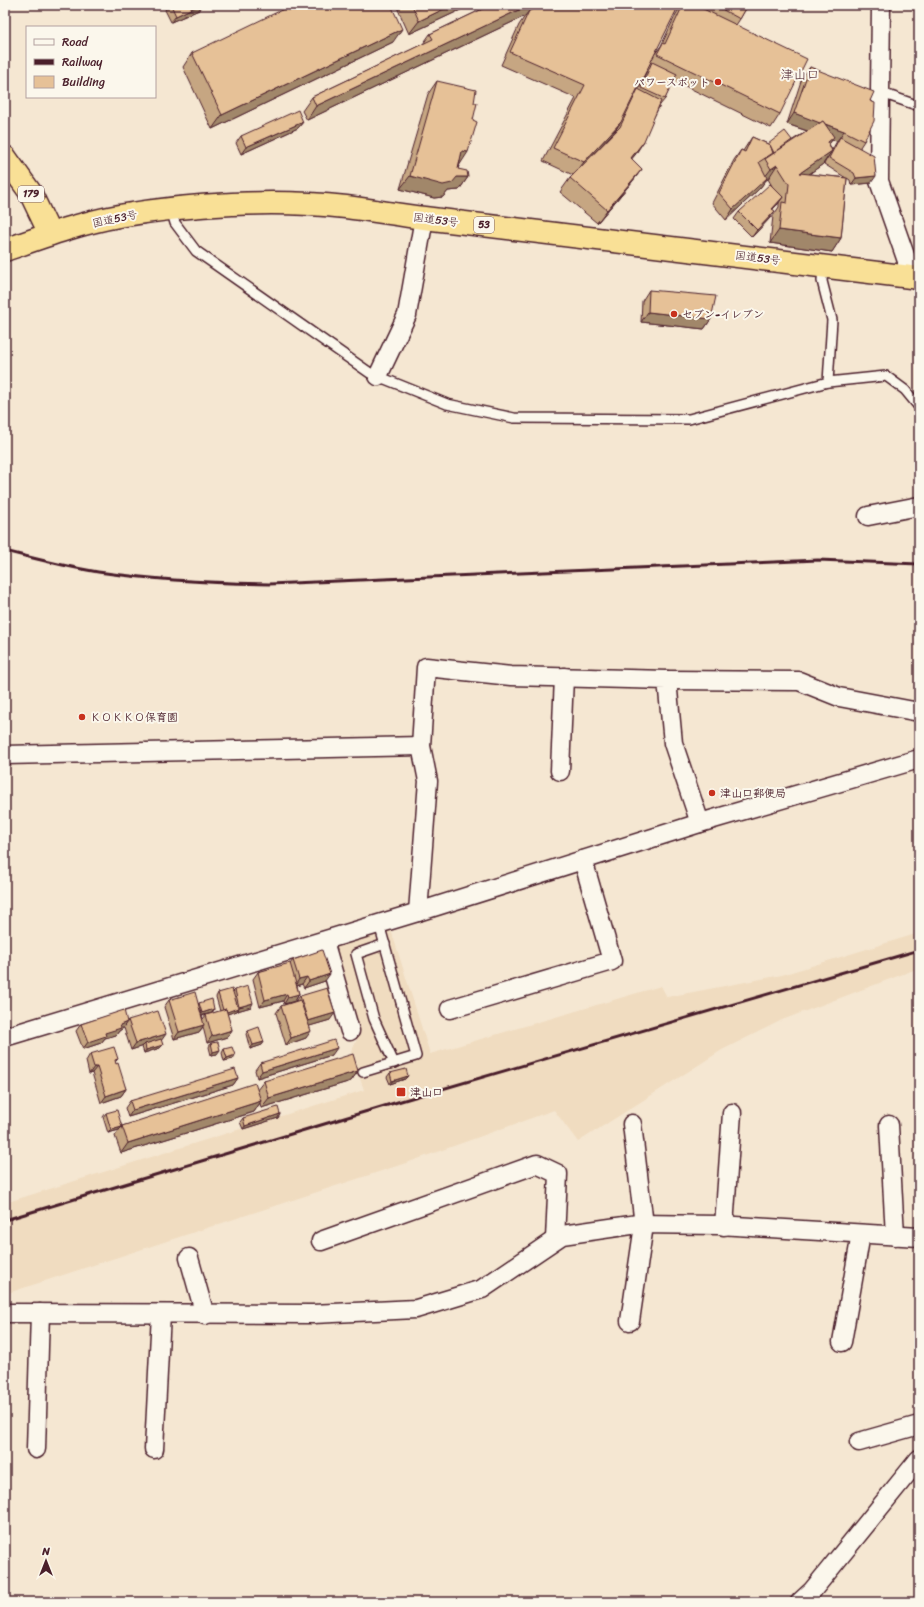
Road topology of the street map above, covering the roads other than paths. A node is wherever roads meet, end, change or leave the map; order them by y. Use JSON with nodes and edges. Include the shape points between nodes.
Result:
{"nodes":[{"id":1,"x":881,"y":5,"type":"edge"},
{"id":2,"x":879,"y":92,"type":"junction"},
{"id":3,"x":919,"y":106,"type":"edge"},
{"id":4,"x":5,"y":157,"type":"edge"},
{"id":5,"x":171,"y":209,"type":"junction"},
{"id":6,"x":424,"y":218,"type":"junction"},
{"id":7,"x":50,"y":234,"type":"junction"},
{"id":8,"x":5,"y":250,"type":"edge"},
{"id":9,"x":823,"y":266,"type":"junction"},
{"id":10,"x":913,"y":278,"type":"edge"},
{"id":11,"x":378,"y":376,"type":"junction"},
{"id":12,"x":828,"y":382,"type":"junction"},
{"id":13,"x":919,"y":407,"type":"edge"},
{"id":14,"x":919,"y":506,"type":"edge"},
{"id":15,"x":868,"y":516,"type":"dead end"},
{"id":16,"x":564,"y":677,"type":"junction"},
{"id":17,"x":667,"y":680,"type":"junction"},
{"id":18,"x":919,"y":712,"type":"edge"},
{"id":19,"x":421,"y":746,"type":"junction"},
{"id":20,"x":5,"y":755,"type":"edge"},
{"id":21,"x":919,"y":759,"type":"edge"},
{"id":22,"x":560,"y":771,"type":"dead end"},
{"id":23,"x":700,"y":823,"type":"junction"},
{"id":24,"x":583,"y":860,"type":"junction"},
{"id":25,"x":418,"y":912,"type":"junction"},
{"id":26,"x":379,"y":924,"type":"junction"},
{"id":27,"x":324,"y":941,"type":"junction"},
{"id":28,"x":385,"y":944,"type":"junction"},
{"id":29,"x":450,"y":1009,"type":"dead end"},
{"id":30,"x":350,"y":1031,"type":"dead end"},
{"id":31,"x":5,"y":1037,"type":"edge"},
{"id":32,"x":394,"y":1063,"type":"junction"},
{"id":33,"x":363,"y":1072,"type":"dead end"},
{"id":34,"x":732,"y":1113,"type":"dead end"},
{"id":35,"x":632,"y":1124,"type":"dead end"},
{"id":36,"x":889,"y":1125,"type":"dead end"},
{"id":37,"x":644,"y":1224,"type":"junction"},
{"id":38,"x":724,"y":1226,"type":"junction"},
{"id":39,"x":861,"y":1234,"type":"junction"},
{"id":40,"x":894,"y":1236,"type":"junction"},
{"id":41,"x":919,"y":1237,"type":"edge"},
{"id":42,"x":556,"y":1239,"type":"junction"},
{"id":43,"x":321,"y":1241,"type":"dead end"},
{"id":44,"x":189,"y":1258,"type":"dead end"},
{"id":45,"x":5,"y":1314,"type":"edge"},
{"id":46,"x":40,"y":1314,"type":"junction"},
{"id":47,"x":161,"y":1314,"type":"junction"},
{"id":48,"x":205,"y":1315,"type":"junction"},
{"id":49,"x":630,"y":1321,"type":"dead end"},
{"id":50,"x":842,"y":1342,"type":"dead end"},
{"id":51,"x":919,"y":1425,"type":"edge"},
{"id":52,"x":859,"y":1442,"type":"dead end"},
{"id":53,"x":36,"y":1449,"type":"dead end"},
{"id":54,"x":154,"y":1449,"type":"dead end"},
{"id":55,"x":919,"y":1459,"type":"edge"},
{"id":56,"x":800,"y":1602,"type":"edge"}],
"edges":[{"from":1,"to":2,"type":"street"},
{"from":2,"to":3,"type":"lane"},
{"from":2,"to":10,"type":"street","via":[[879,181]]},
{"from":4,"to":7,"type":"highway","number":"179","via":[[30,192]]},
{"from":5,"to":6,"type":"highway","name":"国道53号","number":"53","via":[[252,203],[345,207]]},
{"from":5,"to":7,"type":"highway","name":"国道53号","number":"53","via":[[117,217]]},
{"from":5,"to":11,"type":"lane","via":[[175,223],[196,251],[370,373]]},
{"from":6,"to":9,"type":"highway","name":"国道53号","number":"53"},
{"from":6,"to":11,"type":"street","via":[[407,316]]},
{"from":7,"to":8,"type":"highway","name":"国道53号","number":"53"},
{"from":9,"to":10,"type":"highway","name":"国道53号","number":"53"},
{"from":9,"to":12,"type":"lane","via":[[822,281],[832,320]]},
{"from":11,"to":12,"type":"lane","via":[[447,404],[514,418],[689,419]]},
{"from":12,"to":13,"type":"lane","via":[[886,376],[905,390]]},
{"from":14,"to":15,"type":"street"},
{"from":16,"to":17,"type":"street"},
{"from":16,"to":19,"type":"street","via":[[511,676],[426,667]]},
{"from":16,"to":22,"type":"street"},
{"from":17,"to":18,"type":"street","via":[[798,681],[839,697]]},
{"from":17,"to":23,"type":"street","via":[[673,743]]},
{"from":19,"to":20,"type":"street"},
{"from":19,"to":25,"type":"street","via":[[428,781]]},
{"from":21,"to":23,"type":"street"},
{"from":23,"to":24,"type":"street"},
{"from":24,"to":25,"type":"street"},
{"from":24,"to":29,"type":"street","via":[[612,961]]},
{"from":25,"to":26,"type":"street"},
{"from":26,"to":27,"type":"street"},
{"from":26,"to":28,"type":"lane"},
{"from":27,"to":30,"type":"street"},
{"from":27,"to":31,"type":"street"},
{"from":28,"to":32,"type":"lane","via":[[416,1056]]},
{"from":28,"to":32,"type":"lane","via":[[356,954],[374,1019]]},
{"from":32,"to":33,"type":"lane"},
{"from":34,"to":38,"type":"street"},
{"from":35,"to":37,"type":"street"},
{"from":36,"to":40,"type":"street"},
{"from":37,"to":38,"type":"street"},
{"from":37,"to":42,"type":"street","via":[[562,1235]]},
{"from":37,"to":49,"type":"street"},
{"from":38,"to":39,"type":"street"},
{"from":39,"to":40,"type":"street"},
{"from":39,"to":50,"type":"street"},
{"from":40,"to":41,"type":"street"},
{"from":42,"to":43,"type":"street","via":[[558,1174],[537,1164]]},
{"from":42,"to":48,"type":"street","via":[[482,1289],[416,1309],[313,1314]]},
{"from":44,"to":48,"type":"street"},
{"from":45,"to":46,"type":"street"},
{"from":46,"to":47,"type":"street"},
{"from":46,"to":53,"type":"street"},
{"from":47,"to":48,"type":"street"},
{"from":47,"to":54,"type":"street"},
{"from":51,"to":52,"type":"street"},
{"from":55,"to":56,"type":"street","via":[[812,1592]]}]}
